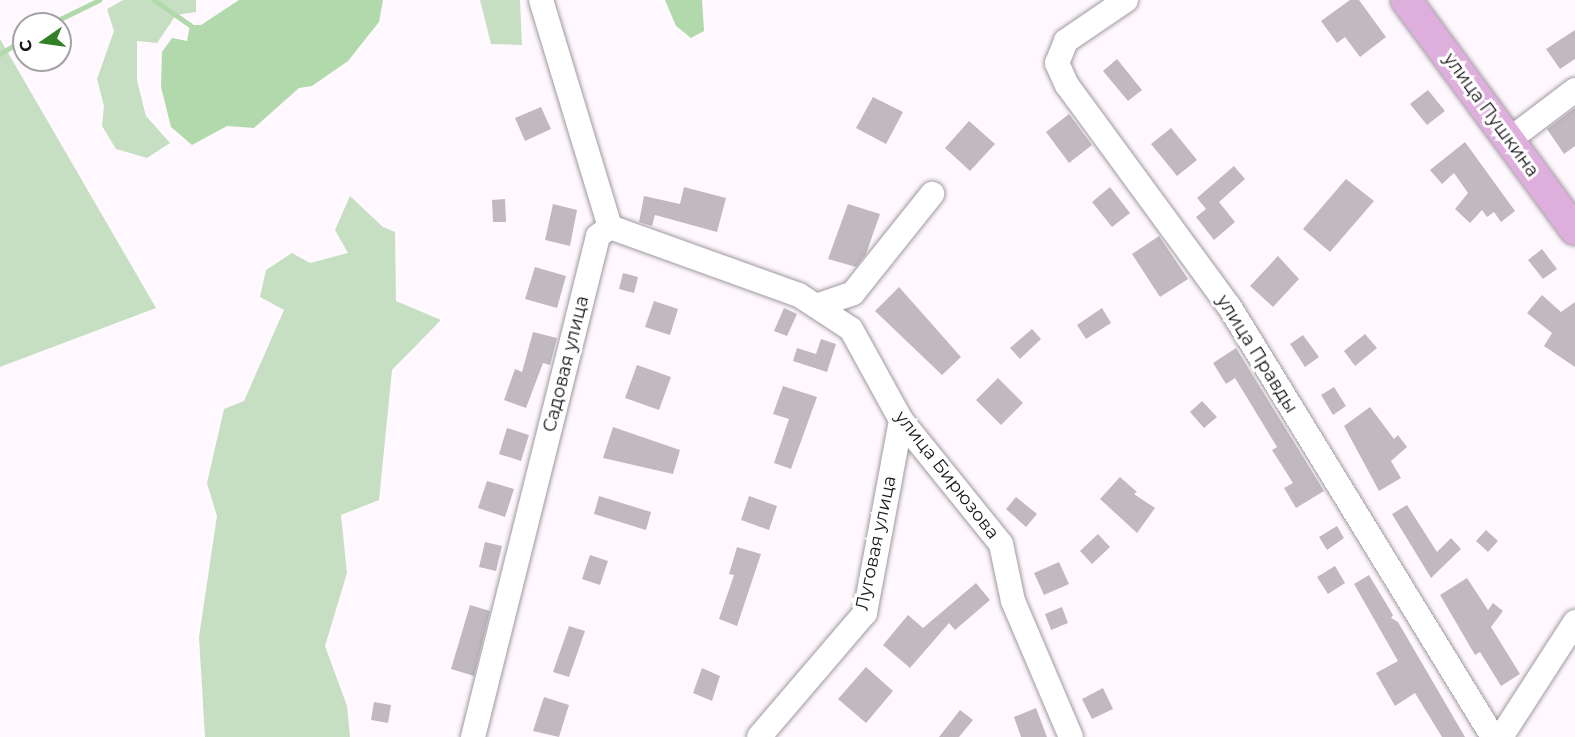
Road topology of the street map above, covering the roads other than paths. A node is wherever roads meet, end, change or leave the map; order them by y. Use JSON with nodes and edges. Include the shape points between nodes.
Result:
{"nodes":[{"id":1,"x":541,"y":0,"type":"edge"},
{"id":2,"x":1126,"y":0,"type":"edge"},
{"id":3,"x":1406,"y":0,"type":"edge"},
{"id":4,"x":1575,"y":90,"type":"edge"},
{"id":5,"x":1509,"y":140,"type":"junction"},
{"id":6,"x":932,"y":194,"type":"dead end"},
{"id":7,"x":610,"y":227,"type":"junction"},
{"id":8,"x":1575,"y":230,"type":"edge"},
{"id":9,"x":816,"y":306,"type":"junction"},
{"id":10,"x":901,"y":420,"type":"junction"},
{"id":11,"x":1575,"y":622,"type":"edge"},
{"id":12,"x":473,"y":737,"type":"edge"},
{"id":13,"x":759,"y":737,"type":"edge"},
{"id":14,"x":1071,"y":737,"type":"edge"},
{"id":15,"x":1493,"y":737,"type":"edge"},
{"id":16,"x":1501,"y":737,"type":"edge"}],
"edges":[{"from":1,"to":7,"type":"street"},
{"from":2,"to":15,"type":"street","name":"улица Правды","via":[[1066,41],[1057,63],[1067,85],[1229,306]]},
{"from":3,"to":5,"type":"main road","name":"улица Пушкина"},
{"from":4,"to":5,"type":"street"},
{"from":5,"to":8,"type":"main road","name":"улица Пушкина"},
{"from":6,"to":9,"type":"street","via":[[853,293]]},
{"from":7,"to":9,"type":"street","name":"улица Бирюзова","via":[[799,295]]},
{"from":7,"to":12,"type":"street","name":"Садовая улица","via":[[598,236]]},
{"from":9,"to":10,"type":"street","name":"улица Бирюзова","via":[[852,329]]},
{"from":10,"to":13,"type":"street","name":"Луговая улица","via":[[865,613]]},
{"from":10,"to":14,"type":"street","name":"улица Бирюзова","via":[[1001,544],[1013,601]]},
{"from":11,"to":16,"type":"street"}]}
